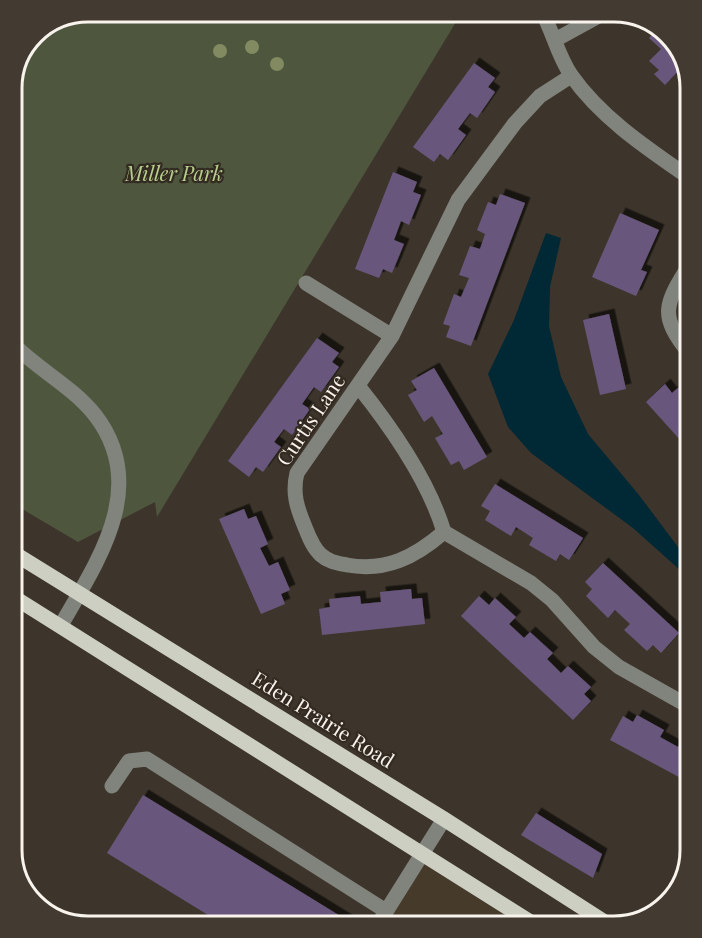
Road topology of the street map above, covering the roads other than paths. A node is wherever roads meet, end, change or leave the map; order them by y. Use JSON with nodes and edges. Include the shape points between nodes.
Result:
{"nodes":[{"id":1,"x":547,"y":23,"type":"edge"},
{"id":2,"x":586,"y":23,"type":"edge"},
{"id":3,"x":555,"y":40,"type":"junction"},
{"id":4,"x":571,"y":76,"type":"junction"},
{"id":5,"x":680,"y":171,"type":"edge"},
{"id":6,"x":680,"y":280,"type":"edge"},
{"id":7,"x":306,"y":283,"type":"dead end"},
{"id":8,"x":392,"y":336,"type":"junction"},
{"id":9,"x":680,"y":340,"type":"edge"},
{"id":10,"x":23,"y":352,"type":"edge"},
{"id":11,"x":359,"y":387,"type":"junction"},
{"id":12,"x":444,"y":532,"type":"junction"},
{"id":13,"x":22,"y":558,"type":"edge"},
{"id":14,"x":80,"y":592,"type":"junction"},
{"id":15,"x":22,"y":602,"type":"edge"},
{"id":16,"x":61,"y":625,"type":"junction"},
{"id":17,"x":680,"y":701,"type":"edge"},
{"id":18,"x":112,"y":786,"type":"dead end"},
{"id":19,"x":444,"y":819,"type":"junction"},
{"id":20,"x":422,"y":853,"type":"junction"},
{"id":21,"x":386,"y":911,"type":"junction"},
{"id":22,"x":383,"y":916,"type":"edge"},
{"id":23,"x":521,"y":916,"type":"edge"},
{"id":24,"x":595,"y":916,"type":"edge"}],
"edges":[{"from":1,"to":3,"type":"street"},
{"from":2,"to":3,"type":"street"},
{"from":3,"to":4,"type":"street"},
{"from":4,"to":5,"type":"street","via":[[615,123]]},
{"from":4,"to":8,"type":"street","name":"Curtis Lane","via":[[540,96],[515,123],[458,200]]},
{"from":6,"to":9,"type":"street","via":[[667,309],[670,326]]},
{"from":7,"to":8,"type":"street"},
{"from":8,"to":11,"type":"street","name":"Curtis Lane"},
{"from":10,"to":14,"type":"street","via":[[94,414],[112,449],[119,493],[116,517],[107,543]]},
{"from":11,"to":12,"type":"street","via":[[399,444],[438,511]]},
{"from":11,"to":12,"type":"street","name":"Curtis Lane","via":[[297,473],[296,507],[314,547],[332,562],[380,567],[397,564]]},
{"from":12,"to":17,"type":"street","via":[[531,583],[619,667]]},
{"from":13,"to":14,"type":"main road","name":"Eden Prairie Road"},
{"from":14,"to":16,"type":"street"},
{"from":14,"to":19,"type":"main road","name":"Eden Prairie Road"},
{"from":15,"to":16,"type":"main road"},
{"from":16,"to":20,"type":"main road"},
{"from":18,"to":21,"type":"street","via":[[129,761],[147,759]]},
{"from":19,"to":20,"type":"street"},
{"from":19,"to":24,"type":"main road","name":"Eden Prairie Road"},
{"from":20,"to":21,"type":"street"},
{"from":20,"to":23,"type":"main road"},
{"from":21,"to":22,"type":"street"}]}
